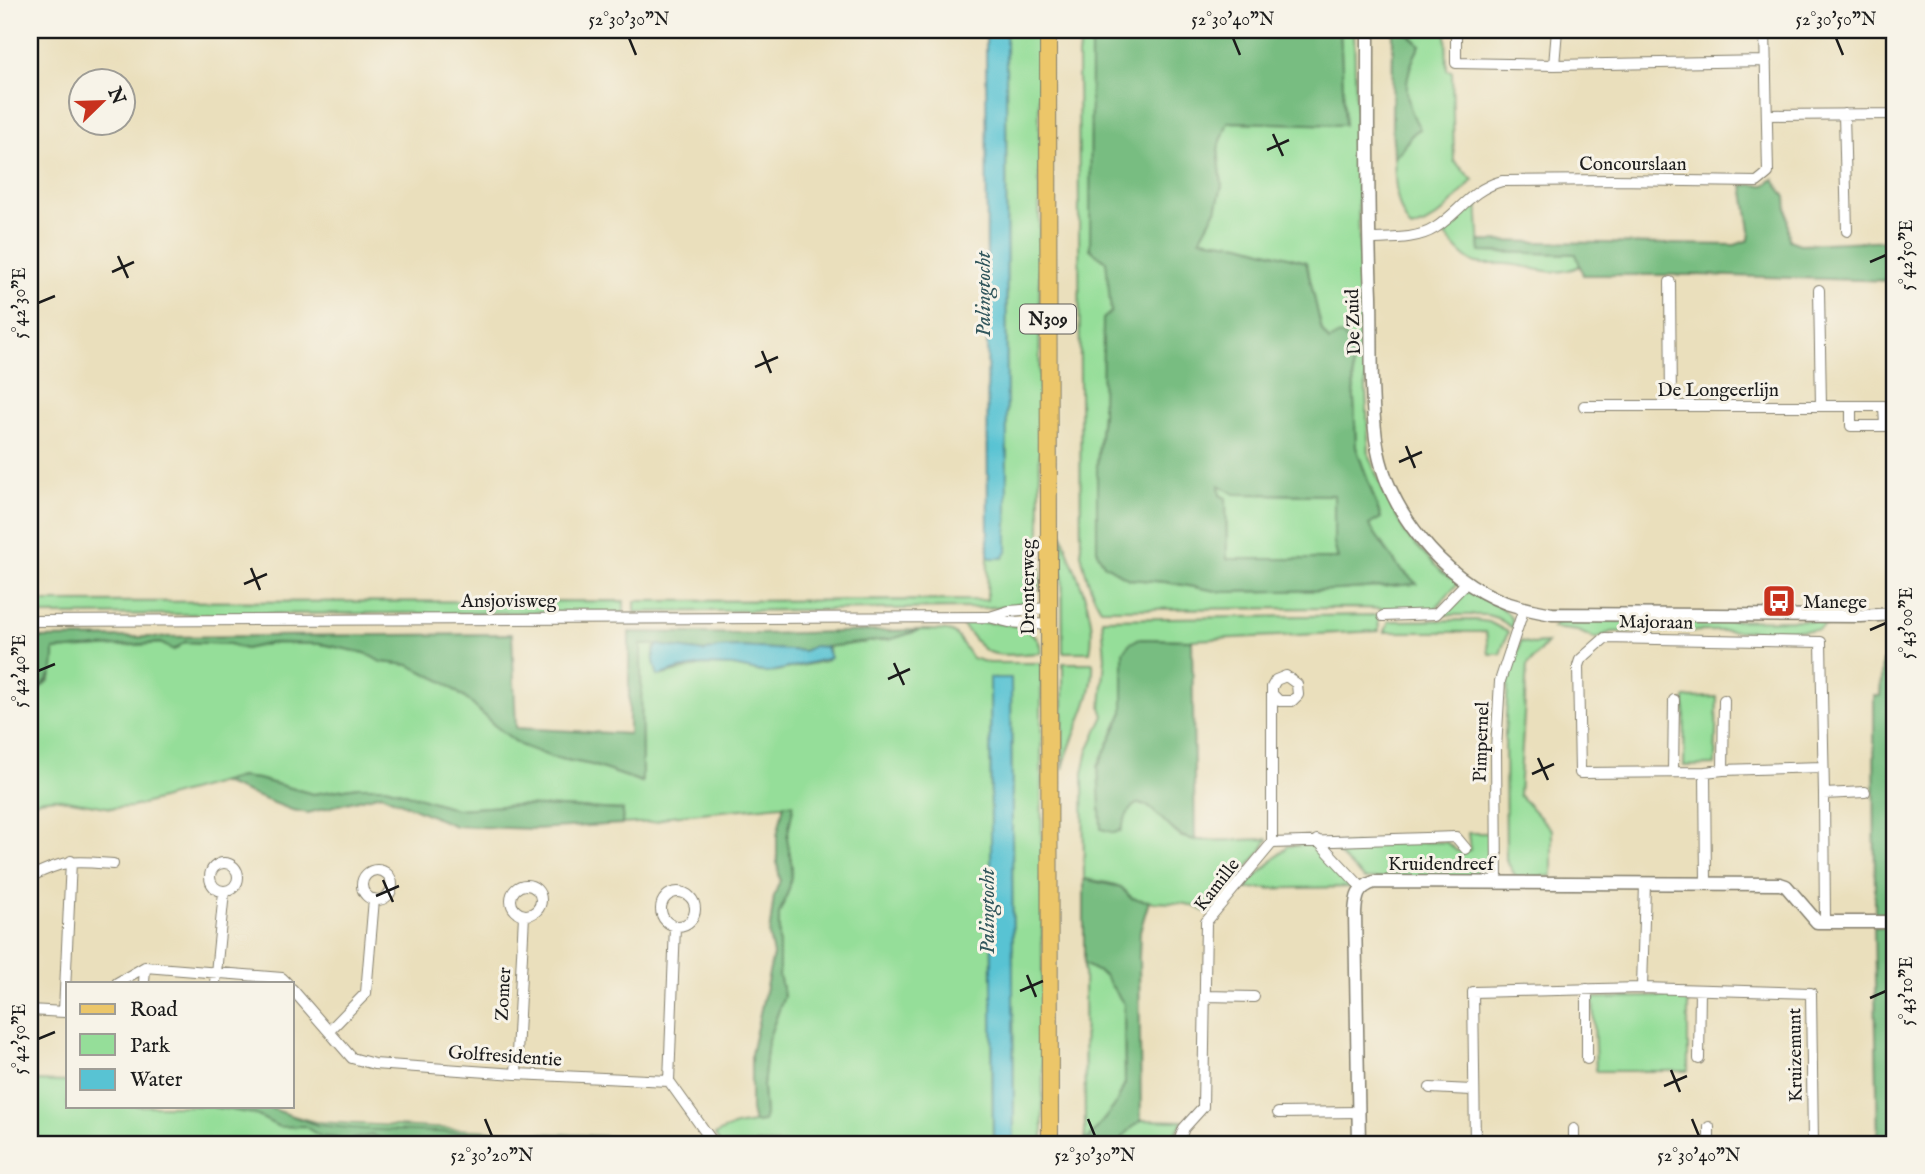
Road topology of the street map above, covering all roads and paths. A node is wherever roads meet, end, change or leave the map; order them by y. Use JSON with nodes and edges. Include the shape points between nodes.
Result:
{"nodes":[{"id":1,"x":1048,"y":30,"type":"edge"},
{"id":2,"x":1368,"y":30,"type":"edge"},
{"id":3,"x":1456,"y":30,"type":"edge"},
{"id":4,"x":1557,"y":30,"type":"edge"},
{"id":5,"x":1765,"y":30,"type":"edge"},
{"id":6,"x":1893,"y":30,"type":"edge"},
{"id":7,"x":1766,"y":61,"type":"junction"},
{"id":8,"x":1555,"y":65,"type":"junction"},
{"id":9,"x":1844,"y":114,"type":"junction"},
{"id":10,"x":1768,"y":115,"type":"junction"},
{"id":11,"x":1847,"y":231,"type":"dead end"},
{"id":12,"x":1370,"y":239,"type":"junction"},
{"id":13,"x":1670,"y":282,"type":"dead end"},
{"id":14,"x":1819,"y":290,"type":"dead end"},
{"id":15,"x":1584,"y":406,"type":"dead end"},
{"id":16,"x":1671,"y":406,"type":"junction"},
{"id":17,"x":1821,"y":406,"type":"junction"},
{"id":18,"x":1851,"y":406,"type":"dead end"},
{"id":19,"x":1467,"y":582,"type":"junction"},
{"id":20,"x":1048,"y":608,"type":"junction"},
{"id":21,"x":1524,"y":608,"type":"junction"},
{"id":22,"x":1895,"y":614,"type":"edge"},
{"id":23,"x":1383,"y":616,"type":"dead end"},
{"id":24,"x":989,"y":617,"type":"junction"},
{"id":25,"x":30,"y":621,"type":"edge"},
{"id":26,"x":1048,"y":625,"type":"junction"},
{"id":27,"x":1272,"y":694,"type":"dead end"},
{"id":28,"x":1674,"y":700,"type":"dead end"},
{"id":29,"x":1724,"y":700,"type":"dead end"},
{"id":30,"x":1823,"y":767,"type":"junction"},
{"id":31,"x":1723,"y":770,"type":"junction"},
{"id":32,"x":1673,"y":772,"type":"junction"},
{"id":33,"x":1705,"y":772,"type":"junction"},
{"id":34,"x":1865,"y":792,"type":"dead end"},
{"id":35,"x":1824,"y":794,"type":"junction"},
{"id":36,"x":1317,"y":840,"type":"junction"},
{"id":37,"x":1272,"y":842,"type":"junction"},
{"id":38,"x":1466,"y":849,"type":"dead end"},
{"id":39,"x":71,"y":861,"type":"junction"},
{"id":40,"x":113,"y":864,"type":"dead end"},
{"id":41,"x":30,"y":877,"type":"edge"},
{"id":42,"x":1497,"y":882,"type":"junction"},
{"id":43,"x":1706,"y":883,"type":"junction"},
{"id":44,"x":1645,"y":884,"type":"junction"},
{"id":45,"x":1362,"y":888,"type":"junction"},
{"id":46,"x":224,"y":892,"type":"dead end"},
{"id":47,"x":374,"y":900,"type":"dead end"},
{"id":48,"x":524,"y":915,"type":"dead end"},
{"id":49,"x":1895,"y":922,"type":"edge"},
{"id":50,"x":1825,"y":923,"type":"junction"},
{"id":51,"x":675,"y":926,"type":"dead end"},
{"id":52,"x":145,"y":967,"type":"junction"},
{"id":53,"x":215,"y":971,"type":"junction"},
{"id":54,"x":67,"y":982,"type":"edge"},
{"id":55,"x":119,"y":982,"type":"edge"},
{"id":56,"x":144,"y":982,"type":"edge"},
{"id":57,"x":215,"y":982,"type":"edge"},
{"id":58,"x":286,"y":982,"type":"edge"},
{"id":59,"x":1642,"y":988,"type":"junction"},
{"id":60,"x":1587,"y":989,"type":"junction"},
{"id":61,"x":1700,"y":990,"type":"junction"},
{"id":62,"x":294,"y":991,"type":"edge"},
{"id":63,"x":1205,"y":996,"type":"junction"},
{"id":64,"x":1254,"y":998,"type":"dead end"},
{"id":65,"x":30,"y":1010,"type":"edge"},
{"id":66,"x":66,"y":1011,"type":"edge"},
{"id":67,"x":329,"y":1031,"type":"junction"},
{"id":68,"x":1587,"y":1059,"type":"dead end"},
{"id":69,"x":1699,"y":1059,"type":"dead end"},
{"id":70,"x":516,"y":1074,"type":"junction"},
{"id":71,"x":669,"y":1081,"type":"junction"},
{"id":72,"x":1430,"y":1088,"type":"dead end"},
{"id":73,"x":1472,"y":1090,"type":"junction"},
{"id":74,"x":1359,"y":1112,"type":"junction"},
{"id":75,"x":1278,"y":1113,"type":"dead end"},
{"id":76,"x":1709,"y":1127,"type":"dead end"},
{"id":77,"x":1574,"y":1129,"type":"dead end"},
{"id":78,"x":714,"y":1144,"type":"edge"},
{"id":79,"x":1050,"y":1144,"type":"edge"},
{"id":80,"x":1178,"y":1144,"type":"edge"},
{"id":81,"x":1359,"y":1144,"type":"edge"},
{"id":82,"x":1475,"y":1144,"type":"edge"},
{"id":83,"x":1574,"y":1144,"type":"edge"},
{"id":84,"x":1709,"y":1144,"type":"edge"},
{"id":85,"x":1813,"y":1144,"type":"edge"}],
"edges":[{"from":1,"to":20,"type":"main road","name":"Dronterweg","number":"N309"},
{"from":2,"to":12,"type":"street","name":"De Zuid"},
{"from":3,"to":8,"type":"street","via":[[1456,63]]},
{"from":4,"to":8,"type":"street"},
{"from":5,"to":7,"type":"street","name":"Concourslaan"},
{"from":6,"to":9,"type":"street","via":[[1894,114]]},
{"from":7,"to":8,"type":"street"},
{"from":7,"to":10,"type":"street","name":"Concourslaan"},
{"from":9,"to":10,"type":"street"},
{"from":9,"to":11,"type":"street"},
{"from":10,"to":12,"type":"street","name":"Concourslaan","via":[[1768,173],[1757,182],[1502,181],[1484,186],[1423,234]]},
{"from":12,"to":19,"type":"street","name":"De Zuid","via":[[1373,400],[1385,471],[1406,517]]},
{"from":13,"to":16,"type":"street"},
{"from":14,"to":17,"type":"street"},
{"from":15,"to":16,"type":"street","name":"De Longeerlijn"},
{"from":16,"to":17,"type":"street","name":"De Longeerlijn"},
{"from":17,"to":18,"type":"street","name":"De Longeerlijn"},
{"from":19,"to":21,"type":"street","name":"De Zuid"},
{"from":19,"to":23,"type":"street","via":[[1436,614]]},
{"from":20,"to":24,"type":"street","name":"Ansjovisweg"},
{"from":20,"to":26,"type":"main road","name":"Dronterweg","number":"N309"},
{"from":21,"to":22,"type":"street","name":"De Zuid","via":[[1552,614],[1607,615]]},
{"from":21,"to":42,"type":"street","name":"Pimpernel","via":[[1500,681]]},
{"from":24,"to":25,"type":"street","name":"Ansjovisweg"},
{"from":24,"to":26,"type":"street","name":"Ansjovisweg"},
{"from":26,"to":79,"type":"main road","name":"Dronterweg","number":"N309"},
{"from":27,"to":37,"type":"street"},
{"from":28,"to":32,"type":"street"},
{"from":29,"to":31,"type":"street"},
{"from":30,"to":31,"type":"street","name":"Majoraan"},
{"from":30,"to":32,"type":"street","name":"Majoraan","via":[[1821,642],[1600,640],[1577,666],[1580,773]]},
{"from":30,"to":35,"type":"street","name":"Majoraan"},
{"from":31,"to":33,"type":"street","name":"Majoraan"},
{"from":32,"to":33,"type":"street","name":"Majoraan"},
{"from":33,"to":43,"type":"street"},
{"from":34,"to":35,"type":"street"},
{"from":35,"to":50,"type":"street"},
{"from":36,"to":37,"type":"street"},
{"from":36,"to":38,"type":"street","via":[[1456,837]]},
{"from":36,"to":45,"type":"street"},
{"from":37,"to":63,"type":"street","name":"Kamille","via":[[1206,922]]},
{"from":39,"to":40,"type":"street"},
{"from":39,"to":41,"type":"street"},
{"from":39,"to":54,"type":"street"},
{"from":42,"to":44,"type":"street","name":"Kruidendreef"},
{"from":42,"to":45,"type":"street","name":"Kruidendreef","via":[[1374,882]]},
{"from":43,"to":44,"type":"street","name":"Kruidendreef"},
{"from":43,"to":50,"type":"street","name":"Kruidendreef","via":[[1786,886],[1811,917]]},
{"from":44,"to":59,"type":"street"},
{"from":45,"to":74,"type":"street","via":[[1356,896],[1355,913]]},
{"from":46,"to":53,"type":"street"},
{"from":47,"to":67,"type":"street","via":[[366,993]]},
{"from":48,"to":70,"type":"street","name":"Zomer"},
{"from":49,"to":50,"type":"street"},
{"from":51,"to":71,"type":"street"},
{"from":52,"to":53,"type":"street"},
{"from":52,"to":55,"type":"street"},
{"from":52,"to":56,"type":"street"},
{"from":53,"to":57,"type":"street"},
{"from":53,"to":58,"type":"street"},
{"from":59,"to":60,"type":"street","name":"Kruizemunt"},
{"from":59,"to":61,"type":"street","name":"Kruizemunt"},
{"from":60,"to":68,"type":"street"},
{"from":60,"to":73,"type":"street","name":"Kruizemunt","via":[[1473,992]]},
{"from":61,"to":69,"type":"street"},
{"from":61,"to":85,"type":"street","name":"Kruizemunt","via":[[1811,993]]},
{"from":62,"to":67,"type":"street","name":"Golfresidentie"},
{"from":63,"to":64,"type":"street"},
{"from":63,"to":80,"type":"street","name":"Kamille","via":[[1203,1107],[1184,1128]]},
{"from":65,"to":66,"type":"street"},
{"from":67,"to":70,"type":"street","name":"Golfresidentie","via":[[352,1058],[374,1064]]},
{"from":70,"to":71,"type":"street","name":"Golfresidentie"},
{"from":71,"to":78,"type":"street"},
{"from":72,"to":73,"type":"street"},
{"from":73,"to":82,"type":"street","name":"Kruizemunt"},
{"from":74,"to":75,"type":"street"},
{"from":74,"to":81,"type":"street"},
{"from":76,"to":84,"type":"street"},
{"from":77,"to":83,"type":"street"}]}
